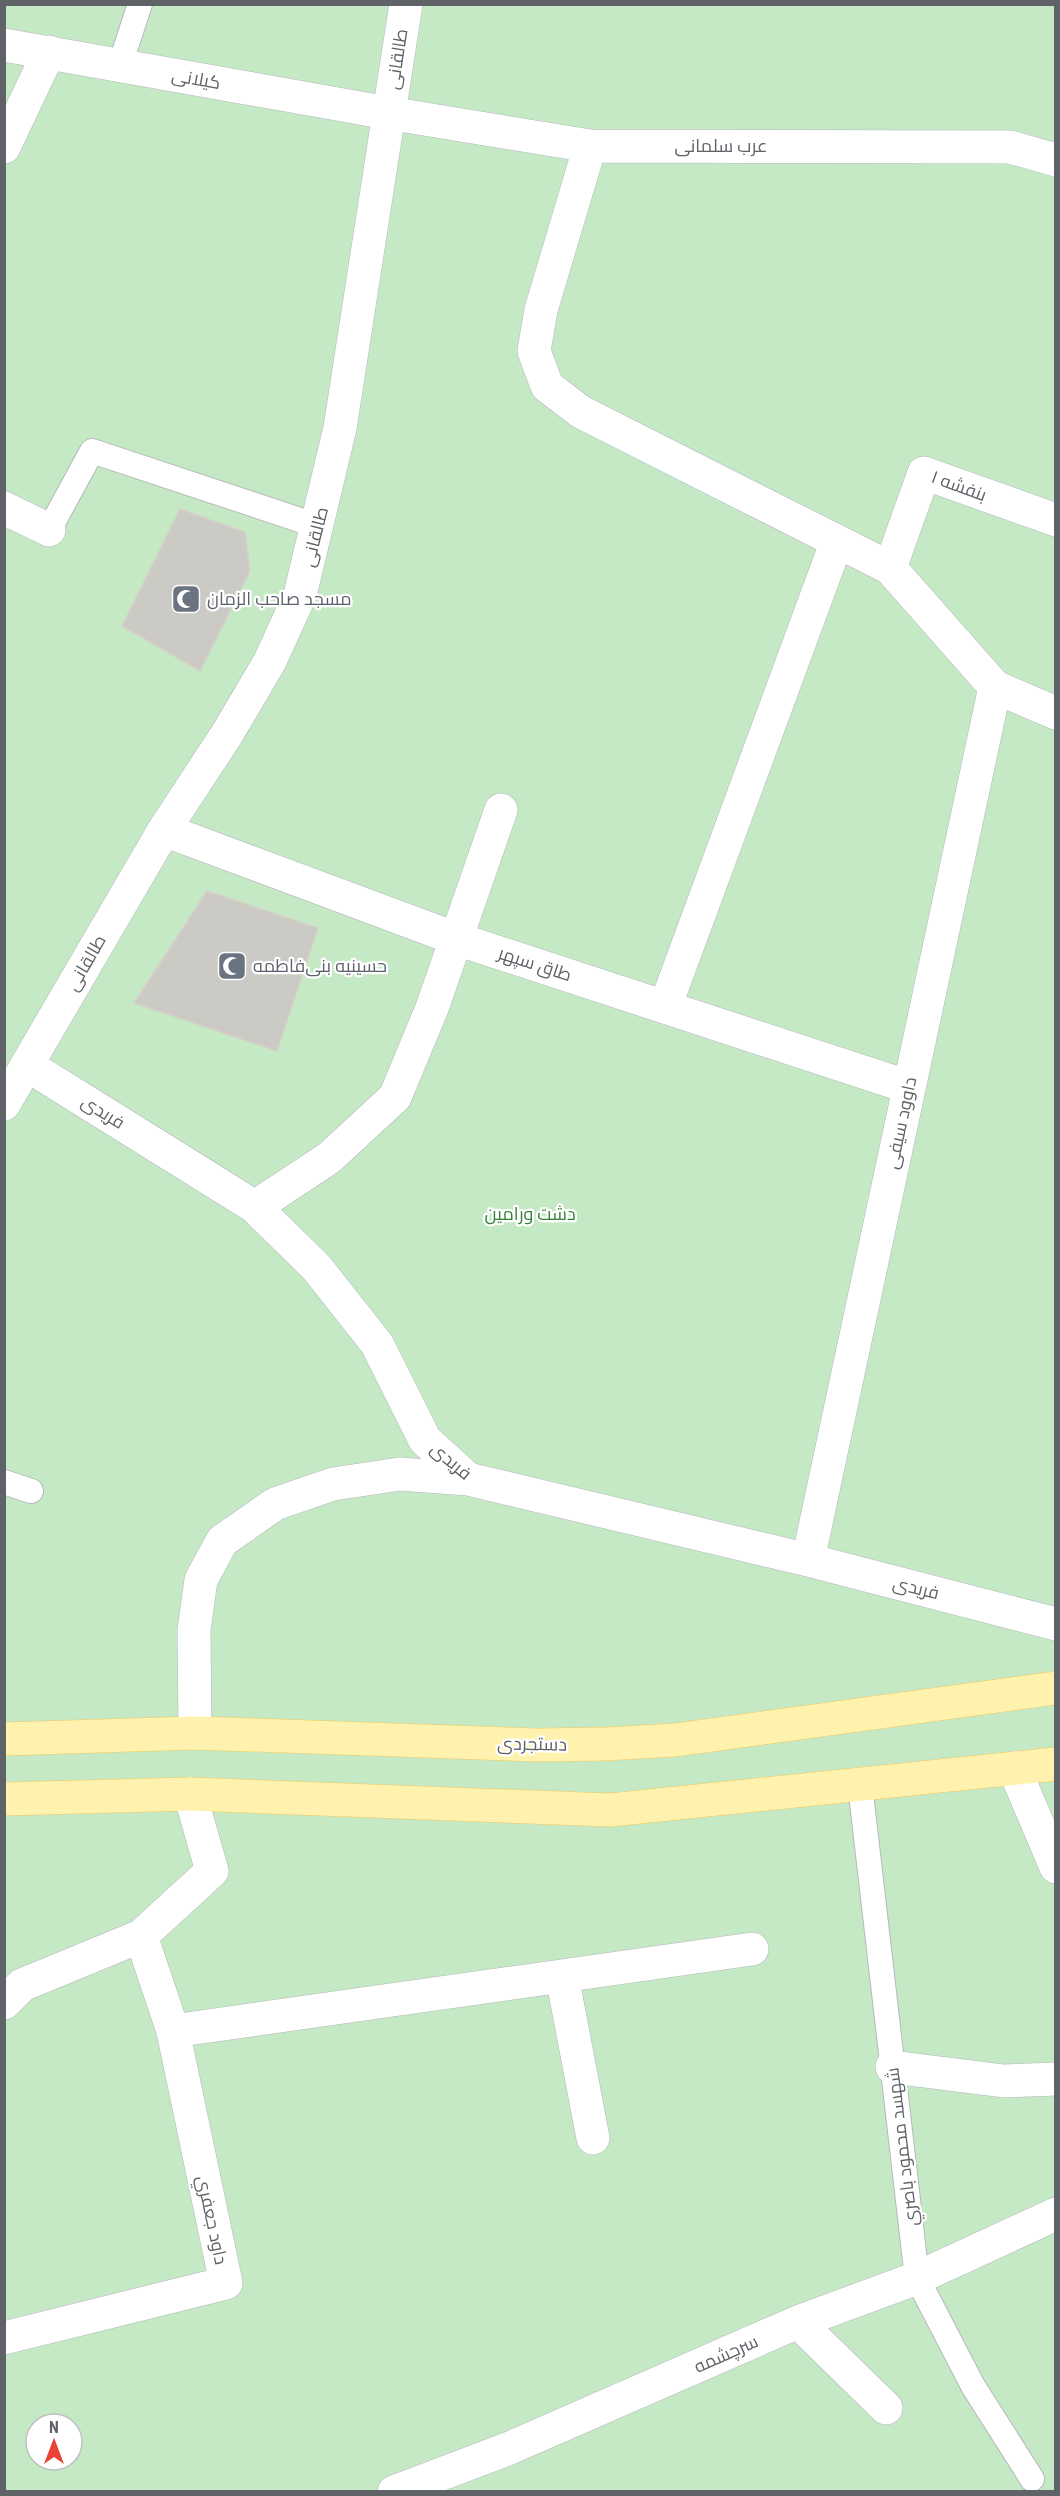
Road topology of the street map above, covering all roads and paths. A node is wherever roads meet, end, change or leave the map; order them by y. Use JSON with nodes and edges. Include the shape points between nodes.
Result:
{"nodes":[{"id":1,"x":140,"y":4,"type":"edge"},
{"id":2,"x":406,"y":4,"type":"edge"},
{"id":3,"x":4,"y":45,"type":"edge"},
{"id":4,"x":49,"y":52,"type":"junction"},
{"id":5,"x":120,"y":65,"type":"junction"},
{"id":6,"x":388,"y":113,"type":"junction"},
{"id":7,"x":590,"y":146,"type":"junction"},
{"id":8,"x":4,"y":147,"type":"edge"},
{"id":9,"x":1056,"y":160,"type":"edge"},
{"id":10,"x":4,"y":508,"type":"edge"},
{"id":11,"x":1056,"y":520,"type":"edge"},
{"id":12,"x":318,"y":526,"type":"junction"},
{"id":13,"x":49,"y":530,"type":"joint"},
{"id":14,"x":837,"y":541,"type":"junction"},
{"id":15,"x":890,"y":568,"type":"junction"},
{"id":16,"x":995,"y":687,"type":"junction"},
{"id":17,"x":1056,"y":713,"type":"edge"},
{"id":18,"x":501,"y":810,"type":"dead end"},
{"id":19,"x":164,"y":830,"type":"junction"},
{"id":20,"x":454,"y":938,"type":"junction"},
{"id":21,"x":665,"y":1007,"type":"junction"},
{"id":22,"x":27,"y":1065,"type":"junction"},
{"id":23,"x":909,"y":1087,"type":"junction"},
{"id":24,"x":4,"y":1104,"type":"edge"},
{"id":25,"x":255,"y":1206,"type":"junction"},
{"id":26,"x":468,"y":1479,"type":"junction"},
{"id":27,"x":4,"y":1482,"type":"edge"},
{"id":28,"x":30,"y":1491,"type":"dead end"},
{"id":29,"x":808,"y":1560,"type":"junction"},
{"id":30,"x":1056,"y":1624,"type":"edge"},
{"id":31,"x":1056,"y":1688,"type":"edge"},
{"id":32,"x":195,"y":1733,"type":"junction"},
{"id":33,"x":4,"y":1739,"type":"edge"},
{"id":34,"x":1056,"y":1764,"type":"edge"},
{"id":35,"x":1014,"y":1768,"type":"junction"},
{"id":36,"x":860,"y":1785,"type":"junction"},
{"id":37,"x":190,"y":1794,"type":"junction"},
{"id":38,"x":4,"y":1799,"type":"edge"},
{"id":39,"x":1056,"y":1868,"type":"edge"},
{"id":40,"x":141,"y":1936,"type":"junction"},
{"id":41,"x":752,"y":1948,"type":"dead end"},
{"id":42,"x":562,"y":1976,"type":"junction"},
{"id":43,"x":4,"y":2003,"type":"edge"},
{"id":44,"x":173,"y":2031,"type":"junction"},
{"id":45,"x":892,"y":2067,"type":"junction"},
{"id":46,"x":1056,"y":2079,"type":"edge"},
{"id":47,"x":593,"y":2138,"type":"dead end"},
{"id":48,"x":1056,"y":2214,"type":"edge"},
{"id":49,"x":917,"y":2278,"type":"junction"},
{"id":50,"x":798,"y":2322,"type":"junction"},
{"id":51,"x":4,"y":2338,"type":"edge"},
{"id":52,"x":886,"y":2408,"type":"dead end"},
{"id":53,"x":1032,"y":2479,"type":"dead end"},
{"id":54,"x":394,"y":2492,"type":"edge"}],
"edges":[{"from":1,"to":5,"type":"lane"},
{"from":2,"to":6,"type":"street","name":"طالقانی"},
{"from":3,"to":4,"type":"street","name":"کیلانی"},
{"from":4,"to":5,"type":"street","name":"کیلانی"},
{"from":4,"to":8,"type":"street"},
{"from":5,"to":6,"type":"street","name":"کیلانی"},
{"from":6,"to":7,"type":"street","name":"عرب سلمانی"},
{"from":6,"to":12,"type":"street","name":"طالقانی","via":[[340,428]]},
{"from":7,"to":9,"type":"street","name":"عرب سلمانی","via":[[1010,147]]},
{"from":7,"to":14,"type":"street","via":[[541,310],[534,351],[547,386],[580,412]]},
{"from":10,"to":13,"type":"street"},
{"from":11,"to":15,"type":"street","name":"بنفشه ۱","via":[[924,473]]},
{"from":12,"to":13,"type":"lane","via":[[92,451]]},
{"from":12,"to":19,"type":"street","name":"طالقانی","via":[[300,595],[270,661]]},
{"from":14,"to":15,"type":"street"},
{"from":14,"to":21,"type":"street"},
{"from":15,"to":16,"type":"street"},
{"from":16,"to":17,"type":"street"},
{"from":16,"to":23,"type":"street","name":"داوود سیفی"},
{"from":18,"to":20,"type":"street"},
{"from":19,"to":20,"type":"street","name":"طاق سپهر"},
{"from":19,"to":22,"type":"street","name":"طالقانی"},
{"from":20,"to":21,"type":"street","name":"طاق سپهر"},
{"from":20,"to":25,"type":"street","via":[[432,1008],[394,1096],[329,1158]]},
{"from":21,"to":23,"type":"street","name":"طاق سپهر"},
{"from":22,"to":24,"type":"street","name":"طالقانی"},
{"from":22,"to":25,"type":"street","name":"فریدی"},
{"from":23,"to":29,"type":"street","name":"داوود سیفی"},
{"from":25,"to":26,"type":"street","name":"فریدی","via":[[317,1268],[377,1344],[425,1440]]},
{"from":26,"to":29,"type":"street","name":"فریدی"},
{"from":26,"to":32,"type":"street","via":[[400,1474],[333,1484],[275,1504],[222,1541],[201,1580],[194,1630]]},
{"from":27,"to":28,"type":"lane"},
{"from":29,"to":30,"type":"street","name":"فریدی"},
{"from":31,"to":32,"type":"main road","name":"دستجردی","via":[[675,1740],[606,1744]]},
{"from":32,"to":33,"type":"main road","name":"دستجردی"},
{"from":34,"to":35,"type":"main road"},
{"from":35,"to":36,"type":"main road"},
{"from":35,"to":39,"type":"street"},
{"from":36,"to":37,"type":"main road","via":[[610,1810]]},
{"from":36,"to":45,"type":"lane","name":"شهسد محمود باصري"},
{"from":37,"to":38,"type":"main road"},
{"from":37,"to":40,"type":"street","via":[[212,1870]]},
{"from":40,"to":43,"type":"street","via":[[22,1985]]},
{"from":40,"to":44,"type":"street","name":"داود جعفري"},
{"from":41,"to":42,"type":"street"},
{"from":42,"to":44,"type":"street"},
{"from":42,"to":47,"type":"street"},
{"from":44,"to":51,"type":"street","name":"داود جعفري","via":[[226,2283]]},
{"from":45,"to":46,"type":"street","via":[[1004,2081]]},
{"from":45,"to":49,"type":"lane","name":"شهسد محمود باصري"},
{"from":48,"to":49,"type":"street","name":"سرچشمه"},
{"from":49,"to":50,"type":"street","name":"سرچشمه"},
{"from":49,"to":53,"type":"lane","name":"شهسد محمود باصري","via":[[973,2386]]},
{"from":50,"to":52,"type":"street"},
{"from":50,"to":54,"type":"street","name":"سرچشمه","via":[[510,2448]]}]}
